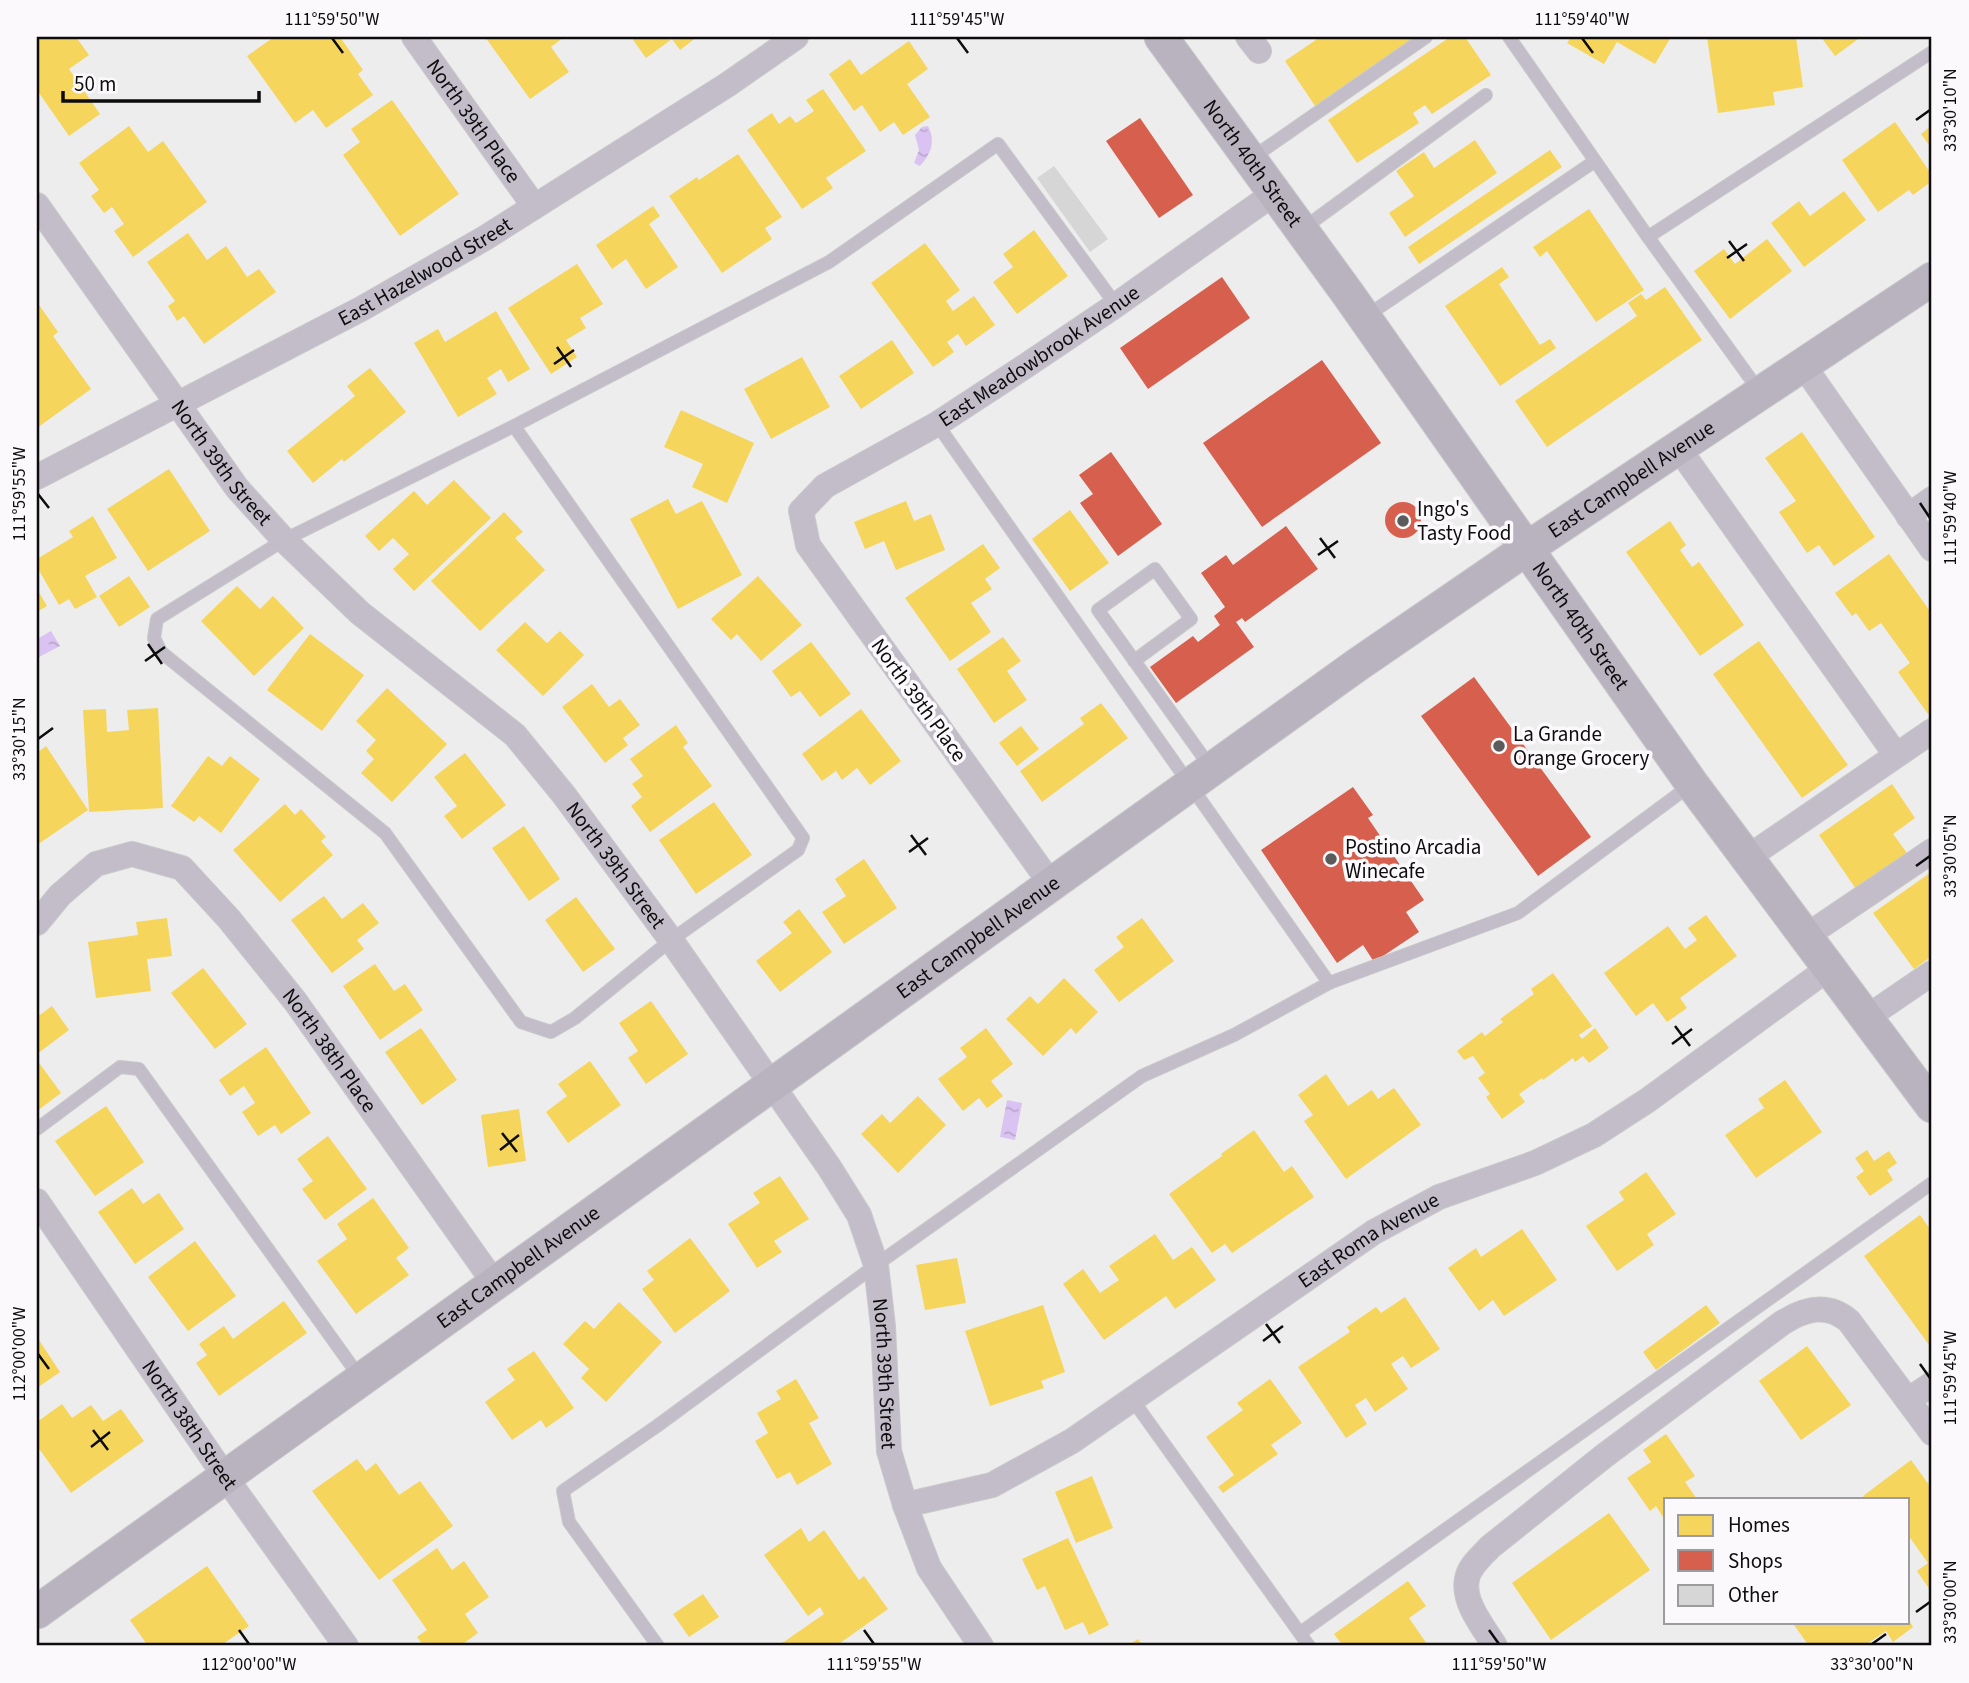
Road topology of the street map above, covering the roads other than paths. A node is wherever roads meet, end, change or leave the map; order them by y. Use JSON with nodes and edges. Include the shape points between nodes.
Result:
{"nodes":[{"id":1,"x":414,"y":37,"type":"edge"},
{"id":2,"x":796,"y":37,"type":"edge"},
{"id":3,"x":1161,"y":37,"type":"edge"},
{"id":4,"x":1426,"y":37,"type":"edge"},
{"id":5,"x":1509,"y":37,"type":"edge"},
{"id":6,"x":1932,"y":52,"type":"edge"},
{"id":7,"x":1486,"y":95,"type":"dead end"},
{"id":8,"x":1249,"y":160,"type":"junction"},
{"id":9,"x":1595,"y":161,"type":"junction"},
{"id":10,"x":1273,"y":194,"type":"junction"},
{"id":11,"x":37,"y":205,"type":"edge"},
{"id":12,"x":534,"y":206,"type":"junction"},
{"id":13,"x":1301,"y":230,"type":"junction"},
{"id":14,"x":1648,"y":237,"type":"junction"},
{"id":15,"x":1932,"y":279,"type":"edge"},
{"id":16,"x":1116,"y":306,"type":"junction"},
{"id":17,"x":1364,"y":317,"type":"junction"},
{"id":18,"x":1803,"y":365,"type":"junction"},
{"id":19,"x":1760,"y":393,"type":"junction"},
{"id":20,"x":177,"y":404,"type":"junction"},
{"id":21,"x":937,"y":424,"type":"junction"},
{"id":22,"x":514,"y":426,"type":"junction"},
{"id":23,"x":1679,"y":449,"type":"junction"},
{"id":24,"x":37,"y":477,"type":"edge"},
{"id":25,"x":1932,"y":499,"type":"edge"},
{"id":26,"x":801,"y":511,"type":"joint"},
{"id":27,"x":1908,"y":516,"type":"junction"},
{"id":28,"x":284,"y":540,"type":"junction"},
{"id":29,"x":1526,"y":549,"type":"junction"},
{"id":30,"x":1932,"y":549,"type":"edge"},
{"id":31,"x":1134,"y":661,"type":"junction"},
{"id":32,"x":1932,"y":731,"type":"edge"},
{"id":33,"x":1896,"y":755,"type":"junction"},
{"id":34,"x":1200,"y":776,"type":"junction"},
{"id":35,"x":1692,"y":784,"type":"junction"},
{"id":36,"x":1932,"y":851,"type":"edge"},
{"id":37,"x":1747,"y":858,"type":"junction"},
{"id":38,"x":1051,"y":884,"type":"junction"},
{"id":39,"x":37,"y":923,"type":"edge"},
{"id":40,"x":1806,"y":936,"type":"junction"},
{"id":41,"x":671,"y":940,"type":"junction"},
{"id":42,"x":1829,"y":968,"type":"junction"},
{"id":43,"x":1932,"y":972,"type":"edge"},
{"id":44,"x":1329,"y":983,"type":"junction"},
{"id":45,"x":1866,"y":1018,"type":"junction"},
{"id":46,"x":772,"y":1084,"type":"junction"},
{"id":47,"x":1932,"y":1106,"type":"edge"},
{"id":48,"x":37,"y":1129,"type":"edge"},
{"id":49,"x":1932,"y":1183,"type":"edge"},
{"id":50,"x":37,"y":1201,"type":"edge"},
{"id":51,"x":876,"y":1265,"type":"junction"},
{"id":52,"x":495,"y":1284,"type":"junction"},
{"id":53,"x":362,"y":1380,"type":"junction"},
{"id":54,"x":1932,"y":1384,"type":"edge"},
{"id":55,"x":1132,"y":1399,"type":"junction"},
{"id":56,"x":1909,"y":1400,"type":"junction"},
{"id":57,"x":1932,"y":1433,"type":"edge"},
{"id":58,"x":226,"y":1478,"type":"junction"},
{"id":59,"x":905,"y":1505,"type":"junction"},
{"id":60,"x":37,"y":1612,"type":"edge"},
{"id":61,"x":1300,"y":1633,"type":"junction"},
{"id":62,"x":346,"y":1646,"type":"edge"},
{"id":63,"x":658,"y":1646,"type":"edge"},
{"id":64,"x":981,"y":1646,"type":"edge"},
{"id":65,"x":1309,"y":1646,"type":"edge"},
{"id":66,"x":1495,"y":1646,"type":"edge"}],
"edges":[{"from":1,"to":12,"type":"street","name":"North 39th Place"},
{"from":2,"to":12,"type":"street","name":"East Hazelwood Street"},
{"from":3,"to":8,"type":"street","name":"North 40th Street"},
{"from":4,"to":8,"type":"lane"},
{"from":5,"to":9,"type":"lane"},
{"from":6,"to":14,"type":"lane"},
{"from":7,"to":13,"type":"lane"},
{"from":8,"to":10,"type":"street","name":"North 40th Street"},
{"from":9,"to":14,"type":"lane"},
{"from":9,"to":17,"type":"lane"},
{"from":10,"to":13,"type":"street","name":"North 40th Street"},
{"from":10,"to":16,"type":"street","name":"East Meadowbrook Avenue"},
{"from":11,"to":20,"type":"street","name":"North 39th Street"},
{"from":12,"to":20,"type":"street","name":"East Hazelwood Street","via":[[361,309]]},
{"from":13,"to":17,"type":"street","name":"North 40th Street"},
{"from":14,"to":19,"type":"lane"},
{"from":15,"to":18,"type":"street","name":"East Campbell Avenue"},
{"from":16,"to":21,"type":"street","name":"East Meadowbrook Avenue"},
{"from":16,"to":22,"type":"lane","via":[[998,144],[828,262]]},
{"from":17,"to":29,"type":"street","name":"North 40th Street"},
{"from":18,"to":19,"type":"street","name":"East Campbell Avenue"},
{"from":18,"to":27,"type":"street"},
{"from":19,"to":23,"type":"street","name":"East Campbell Avenue"},
{"from":20,"to":24,"type":"street","name":"East Hazelwood Street"},
{"from":20,"to":28,"type":"street","name":"North 39th Street","via":[[237,488]]},
{"from":21,"to":26,"type":"street","name":"East Meadowbrook Avenue","via":[[825,486]]},
{"from":21,"to":34,"type":"lane"},
{"from":22,"to":28,"type":"lane"},
{"from":22,"to":41,"type":"lane","via":[[803,838],[798,850]]},
{"from":23,"to":29,"type":"street","name":"East Campbell Avenue"},
{"from":23,"to":33,"type":"street"},
{"from":25,"to":27,"type":"street"},
{"from":26,"to":38,"type":"street","name":"North 39th Place","via":[[808,545]]},
{"from":27,"to":30,"type":"street"},
{"from":28,"to":41,"type":"street","name":"North 39th Street","via":[[360,613],[515,735]]},
{"from":28,"to":41,"type":"lane","via":[[157,619],[153,638],[161,652],[385,833],[521,1022],[551,1032]]},
{"from":29,"to":34,"type":"street","name":"East Campbell Avenue"},
{"from":29,"to":35,"type":"street","name":"North 40th Street"},
{"from":31,"to":31,"type":"lane","via":[[1098,610],[1155,569],[1191,619]]},
{"from":31,"to":34,"type":"lane"},
{"from":32,"to":33,"type":"street"},
{"from":33,"to":37,"type":"street"},
{"from":34,"to":38,"type":"street","name":"East Campbell Avenue"},
{"from":34,"to":44,"type":"lane"},
{"from":35,"to":37,"type":"street","name":"North 40th Street"},
{"from":35,"to":44,"type":"lane","via":[[1518,913]]},
{"from":36,"to":40,"type":"street"},
{"from":37,"to":40,"type":"street","name":"North 40th Street"},
{"from":38,"to":46,"type":"street","name":"East Campbell Avenue"},
{"from":39,"to":52,"type":"street","name":"North 38th Place","via":[[96,864],[132,854],[181,868],[229,919],[295,1002]]},
{"from":40,"to":42,"type":"street","name":"North 40th Street"},
{"from":41,"to":46,"type":"street","name":"North 39th Street"},
{"from":42,"to":45,"type":"street","name":"North 40th Street"},
{"from":42,"to":55,"type":"street","name":"East Roma Avenue","via":[[1594,1135],[1535,1163],[1439,1197],[1374,1232]]},
{"from":43,"to":45,"type":"street"},
{"from":44,"to":51,"type":"lane","via":[[1234,1035],[1142,1076]]},
{"from":45,"to":47,"type":"street","name":"North 40th Street"},
{"from":46,"to":51,"type":"street","name":"North 39th Street","via":[[859,1215]]},
{"from":46,"to":52,"type":"street","name":"East Campbell Avenue"},
{"from":48,"to":53,"type":"lane","via":[[120,1067],[139,1069]]},
{"from":49,"to":61,"type":"lane"},
{"from":50,"to":58,"type":"street","name":"North 38th Street"},
{"from":51,"to":59,"type":"street","name":"North 39th Street","via":[[889,1451]]},
{"from":51,"to":63,"type":"lane","via":[[563,1491],[569,1522]]},
{"from":52,"to":53,"type":"street","name":"East Campbell Avenue"},
{"from":53,"to":58,"type":"street","name":"East Campbell Avenue"},
{"from":54,"to":56,"type":"street"},
{"from":55,"to":59,"type":"street","name":"East Roma Avenue","via":[[1072,1441],[992,1485]]},
{"from":55,"to":61,"type":"lane"},
{"from":56,"to":57,"type":"street"},
{"from":56,"to":66,"type":"street","via":[[1841,1314],[1822,1309],[1800,1312],[1604,1456],[1478,1559],[1467,1578],[1466,1591]]},
{"from":58,"to":60,"type":"street","name":"East Campbell Avenue"},
{"from":58,"to":62,"type":"street","name":"North 38th Street"},
{"from":59,"to":64,"type":"street","name":"North 39th Street","via":[[929,1568]]},
{"from":61,"to":65,"type":"lane"}]}
